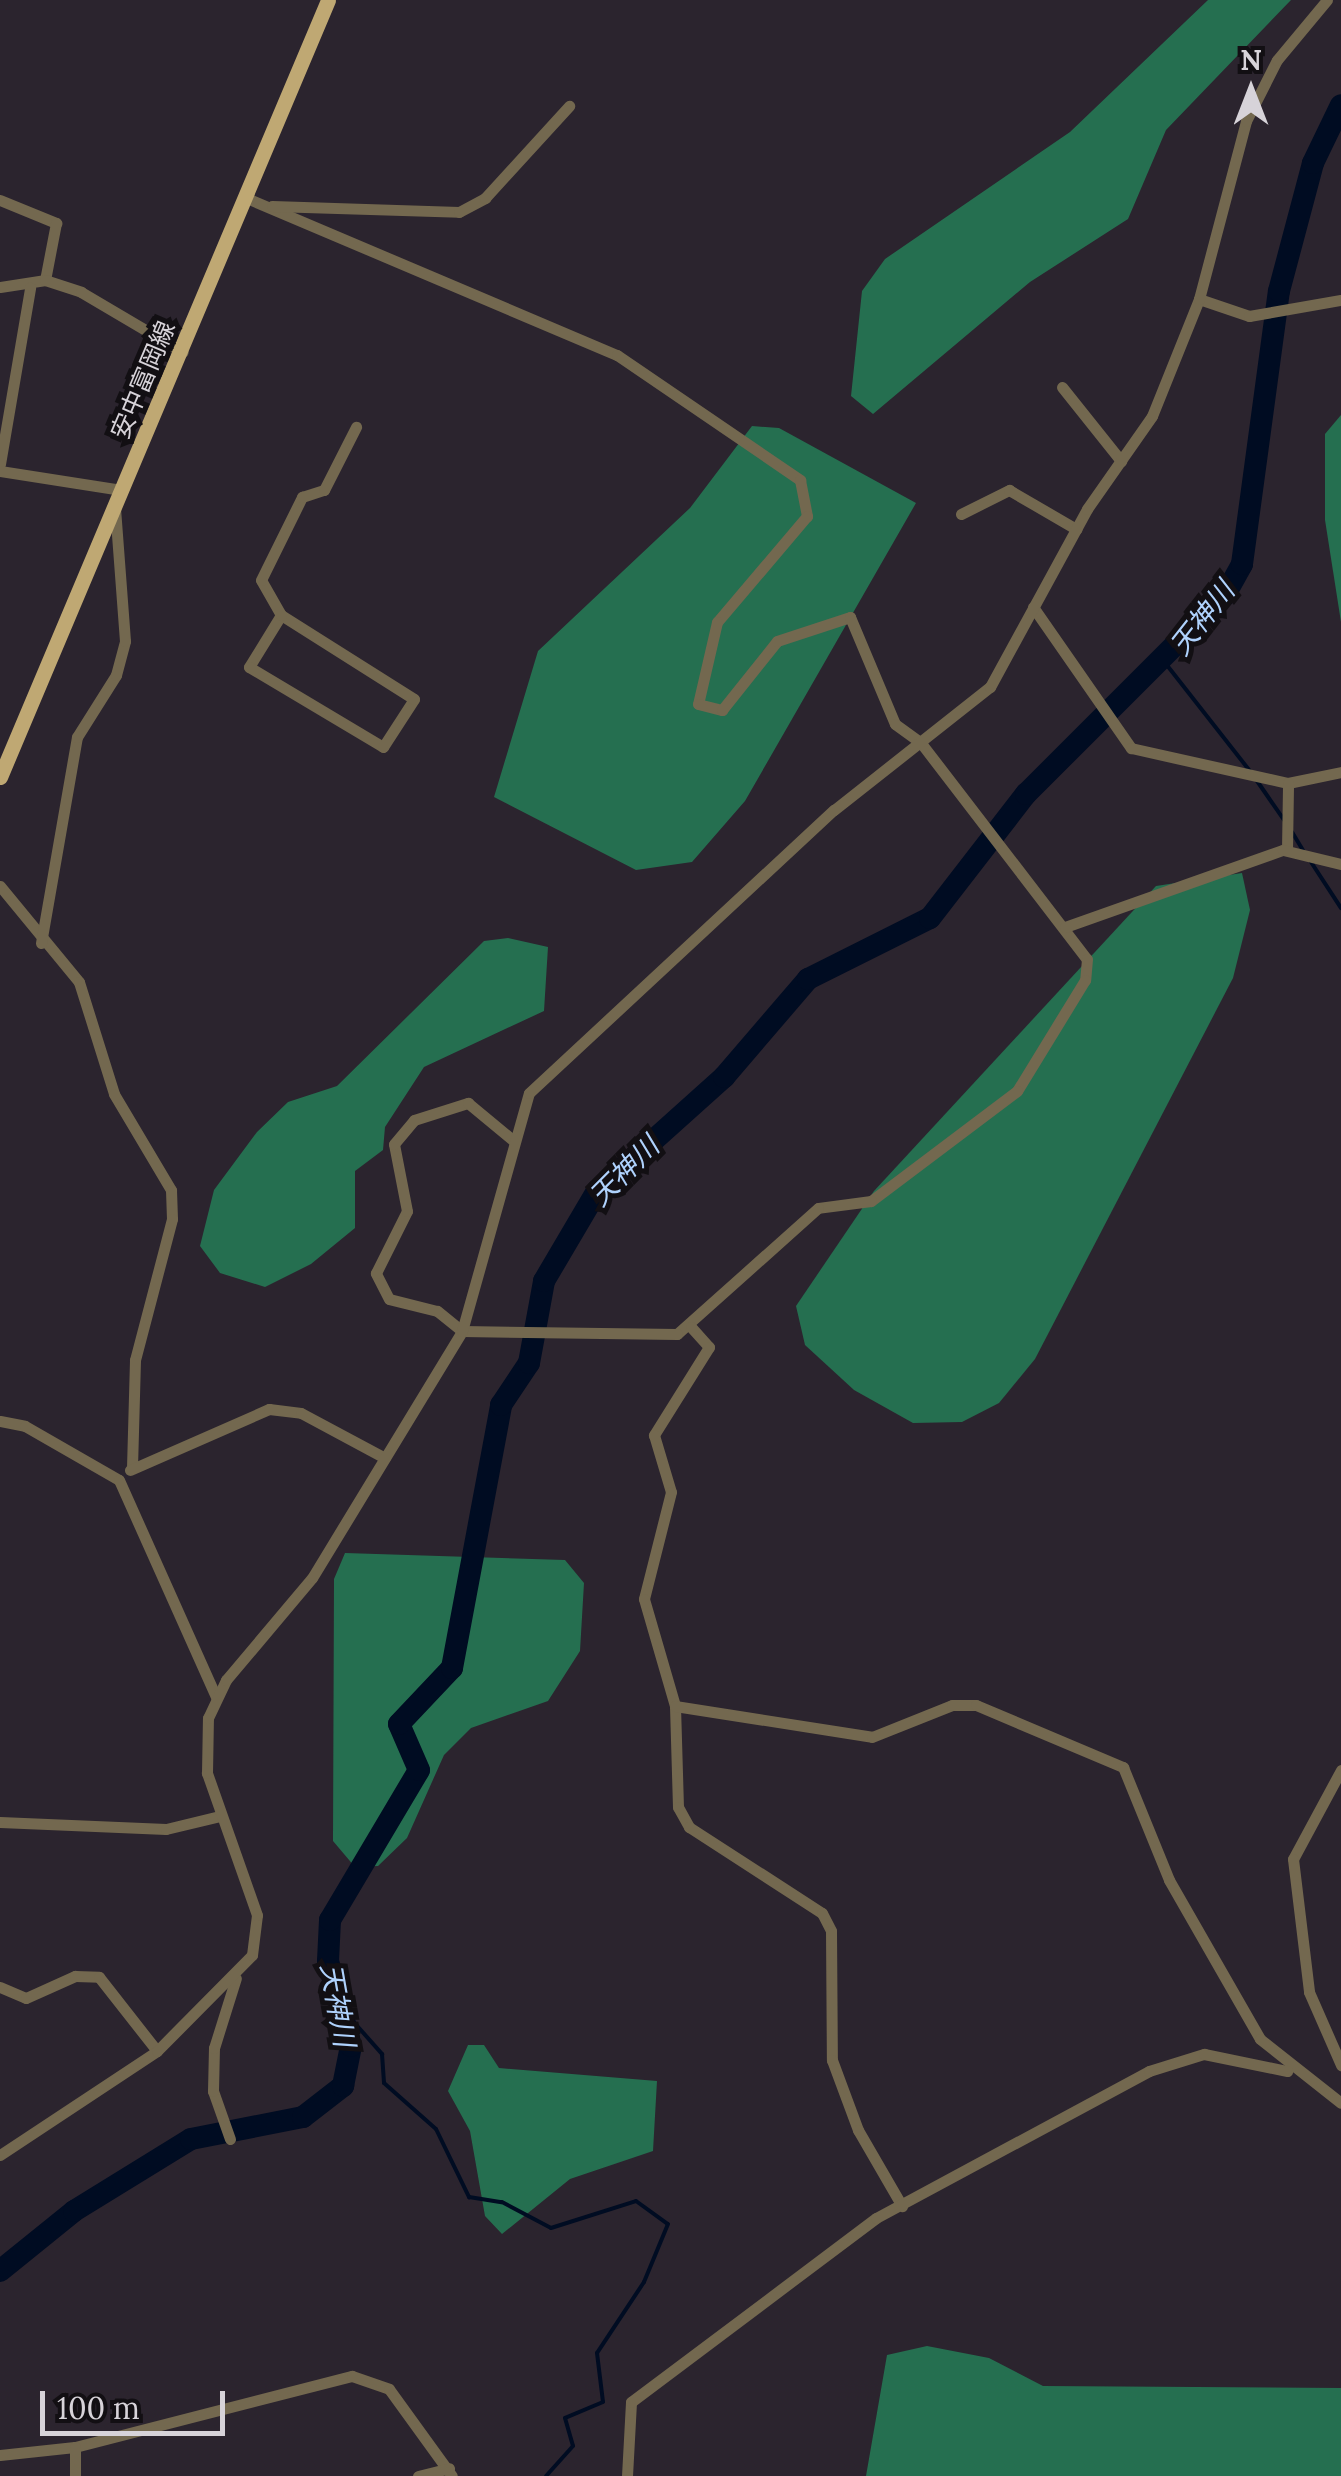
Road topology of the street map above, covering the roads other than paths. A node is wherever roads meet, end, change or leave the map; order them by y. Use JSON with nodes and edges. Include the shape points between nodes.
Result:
{"nodes":[{"id":1,"x":328,"y":0,"type":"edge"},
{"id":2,"x":1328,"y":0,"type":"edge"},
{"id":3,"x":569,"y":106,"type":"dead end"},
{"id":4,"x":248,"y":199,"type":"junction"},
{"id":5,"x":0,"y":200,"type":"edge"},
{"id":6,"x":268,"y":206,"type":"junction"},
{"id":7,"x":44,"y":280,"type":"junction"},
{"id":8,"x":0,"y":287,"type":"edge"},
{"id":9,"x":30,"y":288,"type":"junction"},
{"id":10,"x":1199,"y":299,"type":"junction"},
{"id":11,"x":1341,"y":300,"type":"edge"},
{"id":12,"x":182,"y":352,"type":"junction"},
{"id":13,"x":1062,"y":387,"type":"dead end"},
{"id":14,"x":356,"y":427,"type":"dead end"},
{"id":15,"x":1121,"y":461,"type":"junction"},
{"id":16,"x":0,"y":468,"type":"edge"},
{"id":17,"x":122,"y":490,"type":"junction"},
{"id":18,"x":115,"y":508,"type":"junction"},
{"id":19,"x":961,"y":514,"type":"dead end"},
{"id":20,"x":1076,"y":529,"type":"junction"},
{"id":21,"x":1033,"y":607,"type":"junction"},
{"id":22,"x":281,"y":615,"type":"junction"},
{"id":23,"x":922,"y":744,"type":"junction"},
{"id":24,"x":1341,"y":772,"type":"edge"},
{"id":25,"x":0,"y":777,"type":"edge"},
{"id":26,"x":1288,"y":783,"type":"junction"},
{"id":27,"x":1287,"y":850,"type":"junction"},
{"id":28,"x":1341,"y":864,"type":"edge"},
{"id":29,"x":0,"y":886,"type":"edge"},
{"id":30,"x":1065,"y":927,"type":"junction"},
{"id":31,"x":41,"y":943,"type":"junction"},
{"id":32,"x":514,"y":1141,"type":"junction"},
{"id":33,"x":691,"y":1327,"type":"junction"},
{"id":34,"x":462,"y":1331,"type":"junction"},
{"id":35,"x":0,"y":1421,"type":"edge"},
{"id":36,"x":385,"y":1458,"type":"junction"},
{"id":37,"x":132,"y":1468,"type":"junction"},
{"id":38,"x":119,"y":1480,"type":"junction"},
{"id":39,"x":216,"y":1698,"type":"junction"},
{"id":40,"x":675,"y":1706,"type":"junction"},
{"id":41,"x":1341,"y":1770,"type":"edge"},
{"id":42,"x":220,"y":1816,"type":"junction"},
{"id":43,"x":0,"y":1822,"type":"edge"},
{"id":44,"x":236,"y":1978,"type":"junction"},
{"id":45,"x":0,"y":1987,"type":"edge"},
{"id":46,"x":157,"y":2051,"type":"junction"},
{"id":47,"x":1341,"y":2065,"type":"edge"},
{"id":48,"x":1292,"y":2072,"type":"junction"},
{"id":49,"x":1340,"y":2101,"type":"edge"},
{"id":50,"x":230,"y":2138,"type":"dead end"},
{"id":51,"x":0,"y":2155,"type":"edge"},
{"id":52,"x":902,"y":2206,"type":"junction"},
{"id":53,"x":75,"y":2447,"type":"junction"},
{"id":54,"x":0,"y":2455,"type":"edge"},
{"id":55,"x":450,"y":2472,"type":"edge"},
{"id":56,"x":74,"y":2476,"type":"edge"},
{"id":57,"x":418,"y":2476,"type":"edge"},
{"id":58,"x":626,"y":2476,"type":"edge"}],
"edges":[{"from":1,"to":4,"type":"main road","name":"安中富岡線"},
{"from":2,"to":10,"type":"street","via":[[1261,86]]},
{"from":3,"to":6,"type":"street","via":[[539,128],[486,198],[459,212]]},
{"from":4,"to":6,"type":"street"},
{"from":4,"to":12,"type":"main road","name":"安中富岡線"},
{"from":5,"to":7,"type":"street","via":[[56,223]]},
{"from":6,"to":23,"type":"street","via":[[641,367],[800,480],[807,516],[717,622],[698,704],[722,710],[777,640],[850,617],[895,724]]},
{"from":7,"to":9,"type":"street"},
{"from":7,"to":12,"type":"street"},
{"from":8,"to":9,"type":"street"},
{"from":9,"to":16,"type":"street"},
{"from":10,"to":11,"type":"street","via":[[1248,316],[1303,313]]},
{"from":10,"to":15,"type":"street","via":[[1152,416]]},
{"from":12,"to":17,"type":"main road","name":"安中富岡線"},
{"from":13,"to":15,"type":"street"},
{"from":14,"to":22,"type":"street","via":[[324,490],[302,498],[261,580]]},
{"from":15,"to":20,"type":"street"},
{"from":16,"to":17,"type":"street"},
{"from":17,"to":18,"type":"main road","name":"安中富岡線"},
{"from":18,"to":25,"type":"main road","name":"安中富岡線"},
{"from":18,"to":31,"type":"street","via":[[126,640],[116,675],[77,737]]},
{"from":19,"to":20,"type":"street","via":[[1009,490]]},
{"from":20,"to":21,"type":"street"},
{"from":21,"to":23,"type":"street","via":[[990,687]]},
{"from":21,"to":26,"type":"street","via":[[1113,728],[1142,752]]},
{"from":22,"to":22,"type":"street","via":[[414,699],[383,747],[248,667]]},
{"from":23,"to":30,"type":"street"},
{"from":23,"to":32,"type":"street","via":[[564,1054],[529,1093]]},
{"from":24,"to":26,"type":"street"},
{"from":26,"to":27,"type":"street"},
{"from":27,"to":28,"type":"street"},
{"from":27,"to":30,"type":"street"},
{"from":29,"to":31,"type":"street"},
{"from":30,"to":33,"type":"street","via":[[1087,959],[1085,980],[1017,1091],[871,1201],[818,1208]]},
{"from":31,"to":37,"type":"street","via":[[79,982],[114,1094],[170,1190],[172,1219],[134,1360]]},
{"from":32,"to":34,"type":"street"},
{"from":32,"to":34,"type":"street","via":[[468,1103],[414,1120],[394,1144],[407,1211],[376,1274],[388,1299],[437,1312]]},
{"from":33,"to":34,"type":"street","via":[[659,1338]]},
{"from":33,"to":40,"type":"street","via":[[709,1348],[654,1435],[670,1492],[644,1598]]},
{"from":34,"to":36,"type":"street"},
{"from":35,"to":38,"type":"street","via":[[25,1426]]},
{"from":36,"to":37,"type":"street","via":[[301,1413],[268,1409]]},
{"from":36,"to":39,"type":"street","via":[[312,1578]]},
{"from":37,"to":38,"type":"street"},
{"from":38,"to":39,"type":"street"},
{"from":39,"to":42,"type":"street","via":[[204,1754]]},
{"from":40,"to":48,"type":"street","via":[[872,1736],[952,1705],[976,1705],[1123,1766],[1170,1880],[1260,2039]]},
{"from":40,"to":52,"type":"street","via":[[673,1786],[689,1826],[804,1895],[831,1931],[832,2060],[858,2130]]},
{"from":41,"to":47,"type":"street","via":[[1293,1859],[1309,1992]]},
{"from":42,"to":43,"type":"street","via":[[166,1829]]},
{"from":42,"to":44,"type":"street","via":[[257,1915],[256,1946]]},
{"from":44,"to":46,"type":"street"},
{"from":44,"to":50,"type":"street","via":[[214,2048]]},
{"from":45,"to":46,"type":"street","via":[[26,1998],[75,1976],[99,1977]]},
{"from":46,"to":51,"type":"street"},
{"from":48,"to":49,"type":"street"},
{"from":48,"to":52,"type":"street","via":[[1204,2054],[1167,2065],[1062,2110]]},
{"from":52,"to":58,"type":"street","via":[[631,2402]]},
{"from":53,"to":54,"type":"street"},
{"from":53,"to":55,"type":"street","via":[[352,2376],[388,2389]]},
{"from":53,"to":56,"type":"street"},
{"from":55,"to":57,"type":"street"}]}
